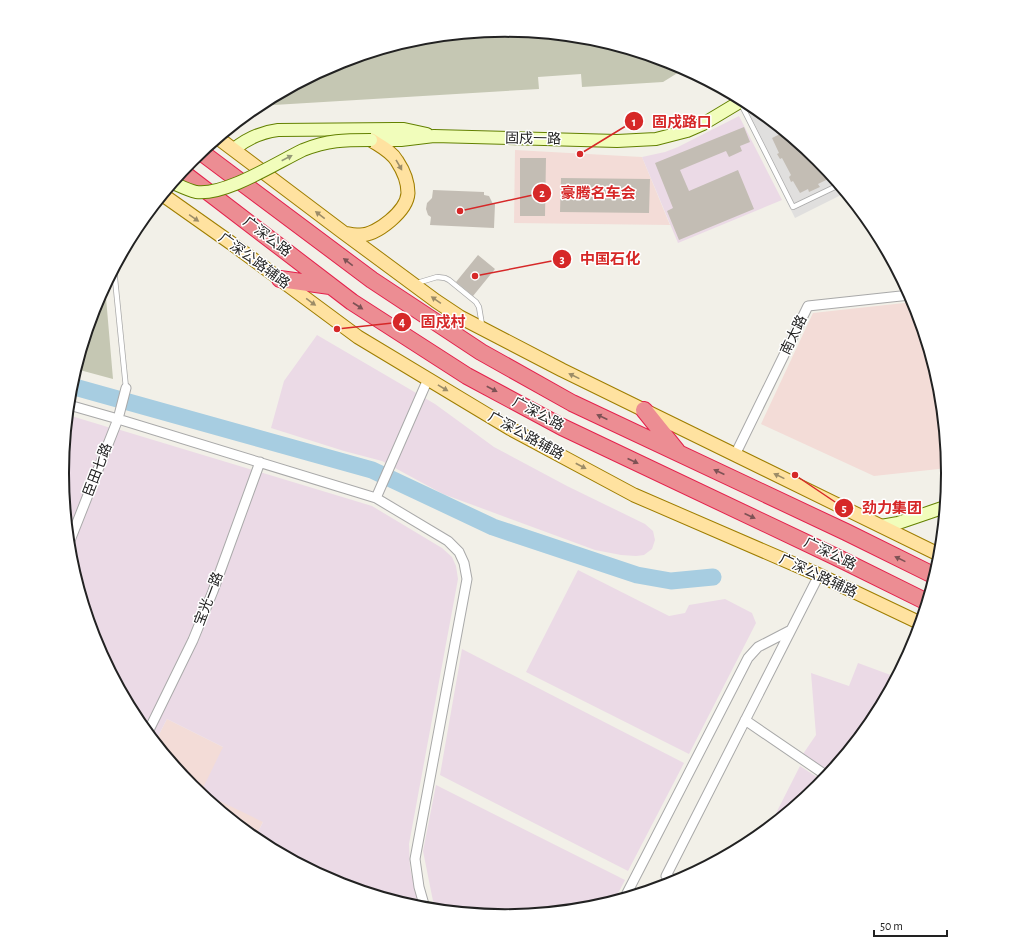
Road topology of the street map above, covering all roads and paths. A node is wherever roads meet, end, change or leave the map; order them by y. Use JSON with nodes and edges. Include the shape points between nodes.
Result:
{"nodes":[{"id":1,"x":737,"y":104,"type":"edge"},
{"id":2,"x":746,"y":109,"type":"edge"},
{"id":3,"x":434,"y":136,"type":"junction"},
{"id":4,"x":370,"y":140,"type":"junction"},
{"id":5,"x":223,"y":141,"type":"edge"},
{"id":6,"x":234,"y":149,"type":"junction"},
{"id":7,"x":206,"y":156,"type":"edge"},
{"id":8,"x":187,"y":176,"type":"edge"},
{"id":9,"x":178,"y":185,"type":"edge"},
{"id":10,"x":834,"y":187,"type":"edge"},
{"id":11,"x":167,"y":198,"type":"edge"},
{"id":12,"x":344,"y":233,"type":"junction"},
{"id":13,"x":115,"y":278,"type":"edge"},
{"id":14,"x":280,"y":279,"type":"junction"},
{"id":15,"x":413,"y":284,"type":"junction"},
{"id":16,"x":332,"y":287,"type":"junction"},
{"id":17,"x":903,"y":296,"type":"edge"},
{"id":18,"x":485,"y":330,"type":"junction"},
{"id":19,"x":428,"y":379,"type":"junction"},
{"id":20,"x":126,"y":388,"type":"joint"},
{"id":21,"x":74,"y":407,"type":"edge"},
{"id":22,"x":644,"y":410,"type":"junction"},
{"id":23,"x":118,"y":419,"type":"junction"},
{"id":24,"x":679,"y":453,"type":"junction"},
{"id":25,"x":735,"y":455,"type":"junction"},
{"id":26,"x":260,"y":462,"type":"junction"},
{"id":27,"x":376,"y":498,"type":"junction"},
{"id":28,"x":939,"y":510,"type":"edge"},
{"id":29,"x":881,"y":526,"type":"junction"},
{"id":30,"x":73,"y":532,"type":"edge"},
{"id":31,"x":934,"y":552,"type":"edge"},
{"id":32,"x":929,"y":574,"type":"edge"},
{"id":33,"x":819,"y":575,"type":"junction"},
{"id":34,"x":922,"y":600,"type":"edge"},
{"id":35,"x":915,"y":622,"type":"edge"},
{"id":36,"x":791,"y":630,"type":"junction"},
{"id":37,"x":745,"y":720,"type":"junction"},
{"id":38,"x":151,"y":727,"type":"edge"},
{"id":39,"x":821,"y":772,"type":"edge"},
{"id":40,"x":669,"y":877,"type":"edge"},
{"id":41,"x":628,"y":891,"type":"edge"},
{"id":42,"x":423,"y":901,"type":"edge"}],
"edges":[{"from":1,"to":3,"type":"street","name":"固戍一路","via":[[687,132],[656,139],[617,141]]},
{"from":2,"to":10,"type":"lane","via":[[793,207]]},
{"from":3,"to":4,"type":"street","name":"固戍一路"},
{"from":3,"to":6,"type":"street","name":"固戍一路","via":[[399,129],[278,130],[253,136]]},
{"from":9,"to":4,"type":"street","name":"固戍一路","one_way":true,"bridge":true,"via":[[196,192],[212,191],[236,184],[313,146],[333,141]]},
{"from":4,"to":12,"type":"main road","one_way":true,"via":[[388,150],[397,160],[405,174],[408,194],[402,207],[391,220],[377,230],[361,235]]},
{"from":5,"to":6,"type":"main road"},
{"from":12,"to":6,"type":"main road","one_way":true},
{"from":24,"to":7,"type":"highway","name":"广深公路","one_way":true,"via":[[572,403],[481,352],[372,280]]},
{"from":8,"to":16,"type":"highway","name":"广深公路"},
{"from":11,"to":14,"type":"main road","name":"广深公路辅路","one_way":true},
{"from":12,"to":15,"type":"main road"},
{"from":13,"to":20,"type":"lane"},
{"from":14,"to":16,"type":"highway"},
{"from":14,"to":19,"type":"main road","name":"广深公路辅路","one_way":true,"via":[[358,337]]},
{"from":18,"to":15,"type":"main road","one_way":true,"via":[[454,313]]},
{"from":15,"to":18,"type":"lane","via":[[437,277],[449,280],[476,302]]},
{"from":16,"to":34,"type":"highway","name":"广深公路","one_way":true,"via":[[467,376],[562,427]]},
{"from":17,"to":25,"type":"street","name":"南太路","via":[[808,306]]},
{"from":22,"to":18,"type":"main road","one_way":true},
{"from":19,"to":27,"type":"street"},
{"from":19,"to":33,"type":"main road","name":"广深公路辅路","one_way":true,"via":[[511,429],[634,495]]},
{"from":20,"to":23,"type":"street","name":"臣田七路"},
{"from":21,"to":23,"type":"street"},
{"from":22,"to":24,"type":"highway"},
{"from":22,"to":25,"type":"main road"},
{"from":23,"to":26,"type":"street"},
{"from":23,"to":30,"type":"street","name":"臣田七路"},
{"from":32,"to":24,"type":"highway","name":"广深公路","one_way":true},
{"from":29,"to":25,"type":"main road","one_way":true},
{"from":26,"to":27,"type":"street"},
{"from":26,"to":38,"type":"street","name":"宝光一路","via":[[193,640]]},
{"from":27,"to":42,"type":"street","via":[[448,541],[459,552],[467,579],[415,859]]},
{"from":28,"to":29,"type":"street"},
{"from":29,"to":31,"type":"main road"},
{"from":33,"to":35,"type":"main road","name":"广深公路辅路"},
{"from":33,"to":36,"type":"street"},
{"from":36,"to":37,"type":"street"},
{"from":36,"to":41,"type":"street","via":[[758,647],[748,658]]},
{"from":37,"to":39,"type":"street"},
{"from":37,"to":40,"type":"street","via":[[666,876]]}]}
